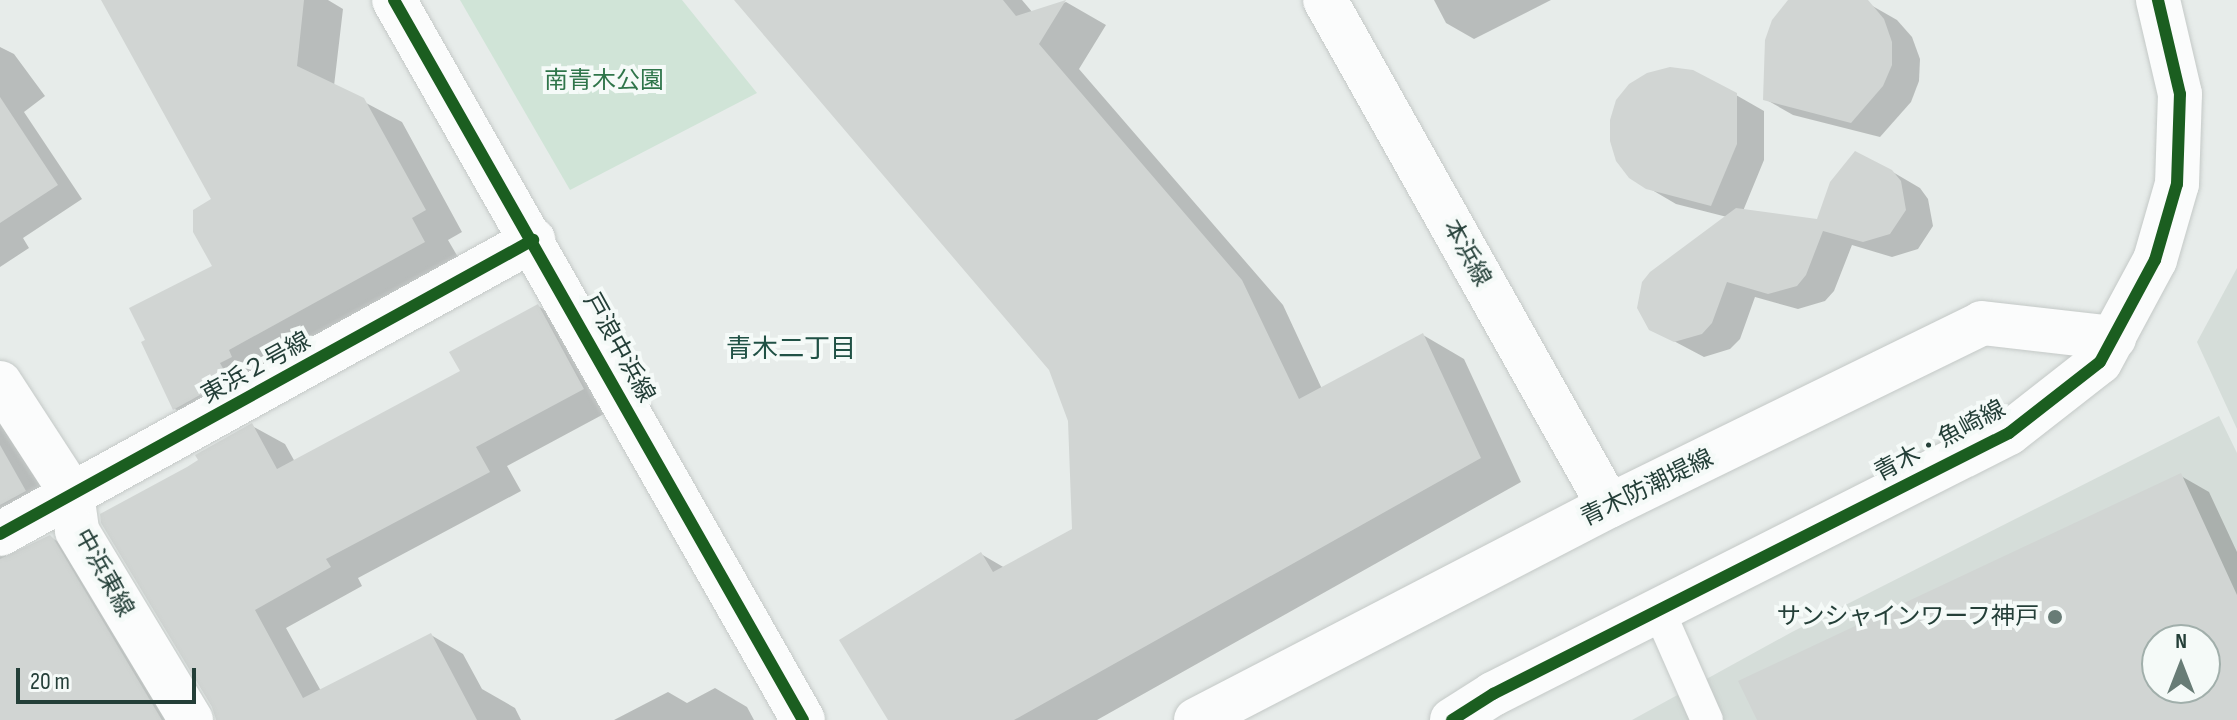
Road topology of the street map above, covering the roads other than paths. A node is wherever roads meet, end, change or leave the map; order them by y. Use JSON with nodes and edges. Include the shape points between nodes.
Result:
{"nodes":[{"id":1,"x":394,"y":0,"type":"edge"},
{"id":2,"x":1325,"y":0,"type":"edge"},
{"id":3,"x":2158,"y":0,"type":"edge"},
{"id":4,"x":533,"y":240,"type":"junction"},
{"id":5,"x":2114,"y":338,"type":"junction"},
{"id":6,"x":0,"y":383,"type":"edge"},
{"id":7,"x":72,"y":494,"type":"junction"},
{"id":8,"x":1609,"y":506,"type":"junction"},
{"id":9,"x":0,"y":534,"type":"edge"},
{"id":10,"x":1658,"y":609,"type":"junction"},
{"id":11,"x":191,"y":720,"type":"edge"},
{"id":12,"x":803,"y":720,"type":"edge"},
{"id":13,"x":1196,"y":720,"type":"edge"},
{"id":14,"x":1452,"y":720,"type":"edge"},
{"id":15,"x":1707,"y":720,"type":"edge"}],
"edges":[{"from":1,"to":4,"type":"street","name":"戸浪中浜線"},
{"from":2,"to":8,"type":"street","name":"本浜線"},
{"from":3,"to":5,"type":"street","name":"青木・魚崎線","via":[[2180,94],[2177,184],[2155,260]]},
{"from":4,"to":7,"type":"street","name":"東浜２号線"},
{"from":4,"to":12,"type":"street","name":"戸浪中浜線"},
{"from":5,"to":8,"type":"street","name":"青木防潮堤線","via":[[1982,323]]},
{"from":5,"to":10,"type":"street","name":"青木・魚崎線","via":[[2100,362],[2009,433]]},
{"from":6,"to":7,"type":"street","name":"中浜東線"},
{"from":7,"to":9,"type":"street","name":"東浜２号線"},
{"from":7,"to":11,"type":"street","name":"中浜東線","via":[[77,531]]},
{"from":8,"to":13,"type":"street","name":"青木防潮堤線"},
{"from":10,"to":14,"type":"street","name":"青木・魚崎線"},
{"from":10,"to":15,"type":"lane"}]}
